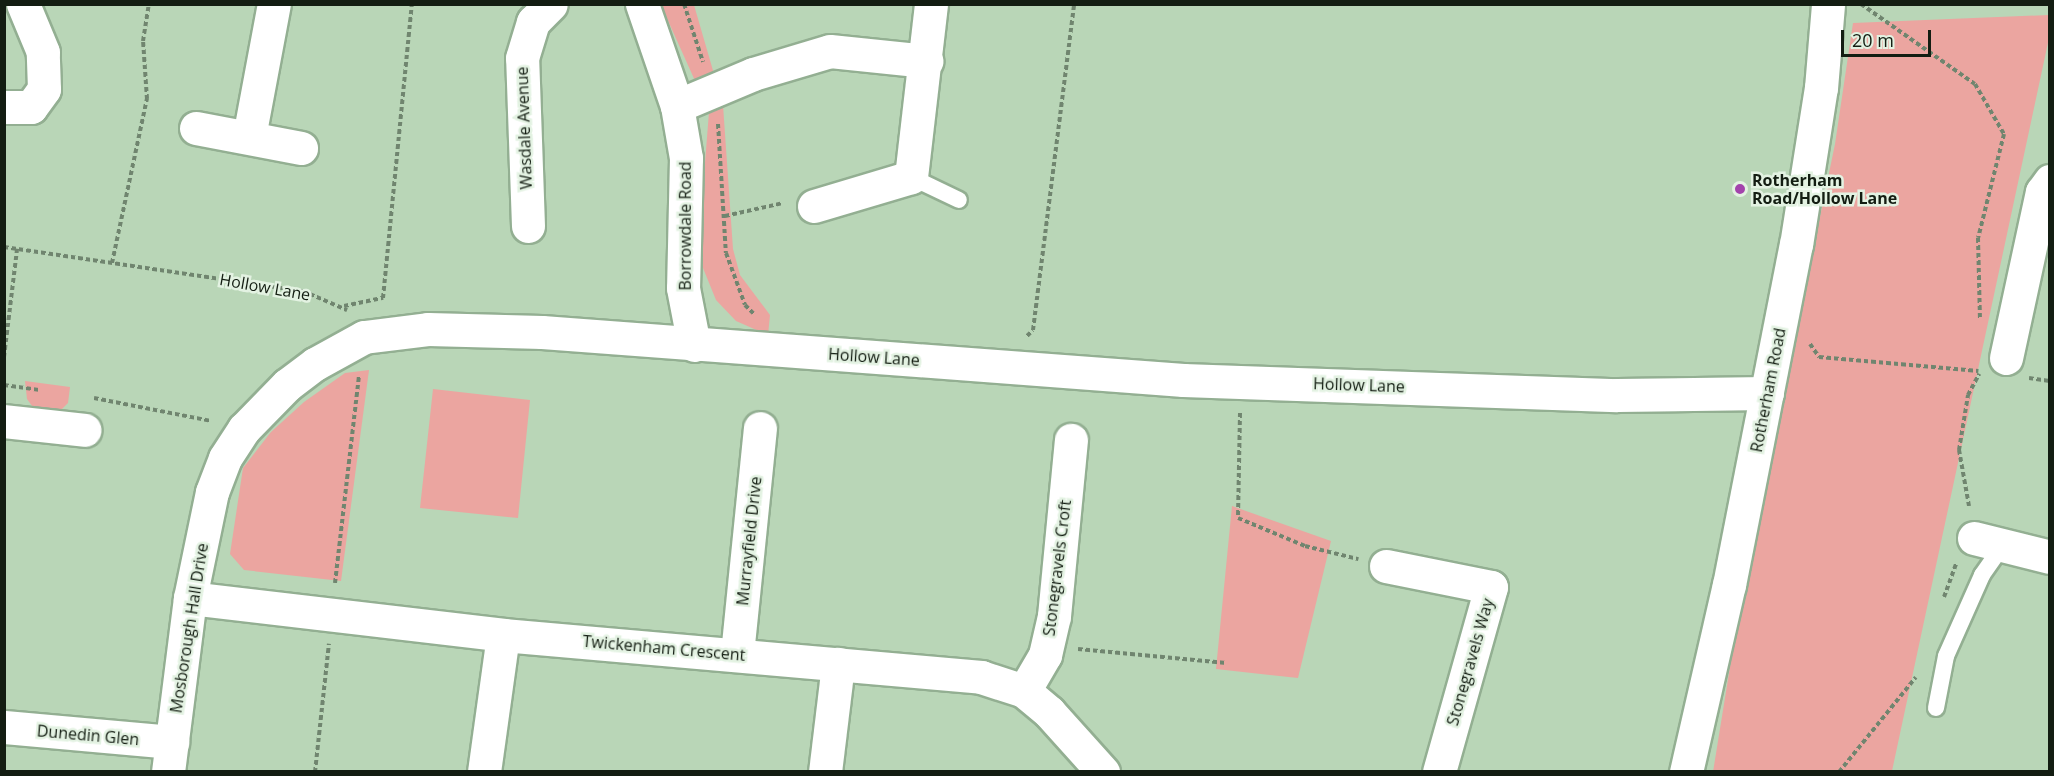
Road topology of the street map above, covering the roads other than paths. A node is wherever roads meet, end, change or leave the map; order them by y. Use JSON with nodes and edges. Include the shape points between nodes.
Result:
{"nodes":[{"id":1,"x":23,"y":4,"type":"edge"},
{"id":2,"x":274,"y":4,"type":"edge"},
{"id":3,"x":551,"y":4,"type":"edge"},
{"id":4,"x":642,"y":4,"type":"edge"},
{"id":5,"x":931,"y":4,"type":"edge"},
{"id":6,"x":1828,"y":4,"type":"edge"},
{"id":7,"x":926,"y":62,"type":"junction"},
{"id":8,"x":677,"y":106,"type":"junction"},
{"id":9,"x":4,"y":107,"type":"edge"},
{"id":10,"x":196,"y":128,"type":"dead end"},
{"id":11,"x":249,"y":137,"type":"junction"},
{"id":12,"x":302,"y":148,"type":"dead end"},
{"id":13,"x":911,"y":177,"type":"junction"},
{"id":14,"x":2049,"y":181,"type":"edge"},
{"id":15,"x":959,"y":200,"type":"dead end"},
{"id":16,"x":814,"y":206,"type":"road end"},
{"id":17,"x":528,"y":226,"type":"dead end"},
{"id":18,"x":364,"y":337,"type":"joint"},
{"id":19,"x":694,"y":345,"type":"junction"},
{"id":20,"x":1998,"y":366,"type":"road end"},
{"id":21,"x":1767,"y":393,"type":"junction"},
{"id":22,"x":4,"y":421,"type":"edge"},
{"id":23,"x":760,"y":428,"type":"dead end"},
{"id":24,"x":85,"y":430,"type":"dead end"},
{"id":25,"x":1071,"y":440,"type":"dead end"},
{"id":26,"x":1988,"y":543,"type":"joint"},
{"id":27,"x":2049,"y":557,"type":"edge"},
{"id":28,"x":1386,"y":566,"type":"road end"},
{"id":29,"x":190,"y":598,"type":"junction"},
{"id":30,"x":503,"y":635,"type":"junction"},
{"id":31,"x":737,"y":654,"type":"junction"},
{"id":32,"x":838,"y":664,"type":"junction"},
{"id":33,"x":1024,"y":691,"type":"junction"},
{"id":34,"x":1936,"y":708,"type":"dead end"},
{"id":35,"x":4,"y":727,"type":"edge"},
{"id":36,"x":170,"y":757,"type":"edge"},
{"id":37,"x":484,"y":771,"type":"edge"},
{"id":38,"x":825,"y":771,"type":"edge"},
{"id":39,"x":1103,"y":771,"type":"edge"},
{"id":40,"x":1439,"y":771,"type":"edge"},
{"id":41,"x":1686,"y":771,"type":"edge"}],
"edges":[{"from":1,"to":9,"type":"street","via":[[43,51],[44,89],[31,107]]},
{"from":2,"to":11,"type":"street"},
{"from":3,"to":17,"type":"street","name":"Wasdale Avenue","via":[[533,22],[522,58]]},
{"from":4,"to":8,"type":"street","name":"Borrowdale Road"},
{"from":5,"to":7,"type":"street"},
{"from":6,"to":21,"type":"street","name":"Rotherham Road","via":[[1821,88]]},
{"from":7,"to":8,"type":"street","via":[[830,51]]},
{"from":7,"to":13,"type":"street"},
{"from":8,"to":19,"type":"street","name":"Borrowdale Road","via":[[686,158],[682,288]]},
{"from":10,"to":11,"type":"street"},
{"from":11,"to":12,"type":"street"},
{"from":13,"to":15,"type":"lane"},
{"from":13,"to":16,"type":"street"},
{"from":14,"to":20,"type":"street","via":[[2042,192]]},
{"from":18,"to":19,"type":"street","name":"Hollow Lane","via":[[428,329],[474,330]]},
{"from":18,"to":29,"type":"street","name":"Mosborough Hall Drive","via":[[296,378],[244,429],[225,458],[212,492]]},
{"from":19,"to":21,"type":"street","name":"Hollow Lane","via":[[1240,382],[1617,394]]},
{"from":21,"to":41,"type":"street","name":"Rotherham Road","via":[[1729,585]]},
{"from":22,"to":24,"type":"street"},
{"from":23,"to":31,"type":"street","name":"Murrayfield Drive"},
{"from":25,"to":33,"type":"street","name":"Stonegravels Croft","via":[[1054,616],[1047,646]]},
{"from":26,"to":27,"type":"street"},
{"from":26,"to":34,"type":"lane","via":[[1982,574],[1946,656]]},
{"from":28,"to":40,"type":"street","name":"Stonegravels Way","via":[[1491,587]]},
{"from":29,"to":30,"type":"street","name":"Twickenham Crescent"},
{"from":29,"to":36,"type":"street","name":"Mosborough Hall Drive"},
{"from":30,"to":31,"type":"street","name":"Twickenham Crescent"},
{"from":30,"to":37,"type":"street"},
{"from":31,"to":32,"type":"street","name":"Twickenham Crescent"},
{"from":32,"to":33,"type":"street","name":"Twickenham Crescent","via":[[981,677]]},
{"from":32,"to":38,"type":"street"},
{"from":33,"to":39,"type":"street","name":"Twickenham Crescent","via":[[1049,712]]},
{"from":35,"to":36,"type":"street","name":"Dunedin Glen"}]}
